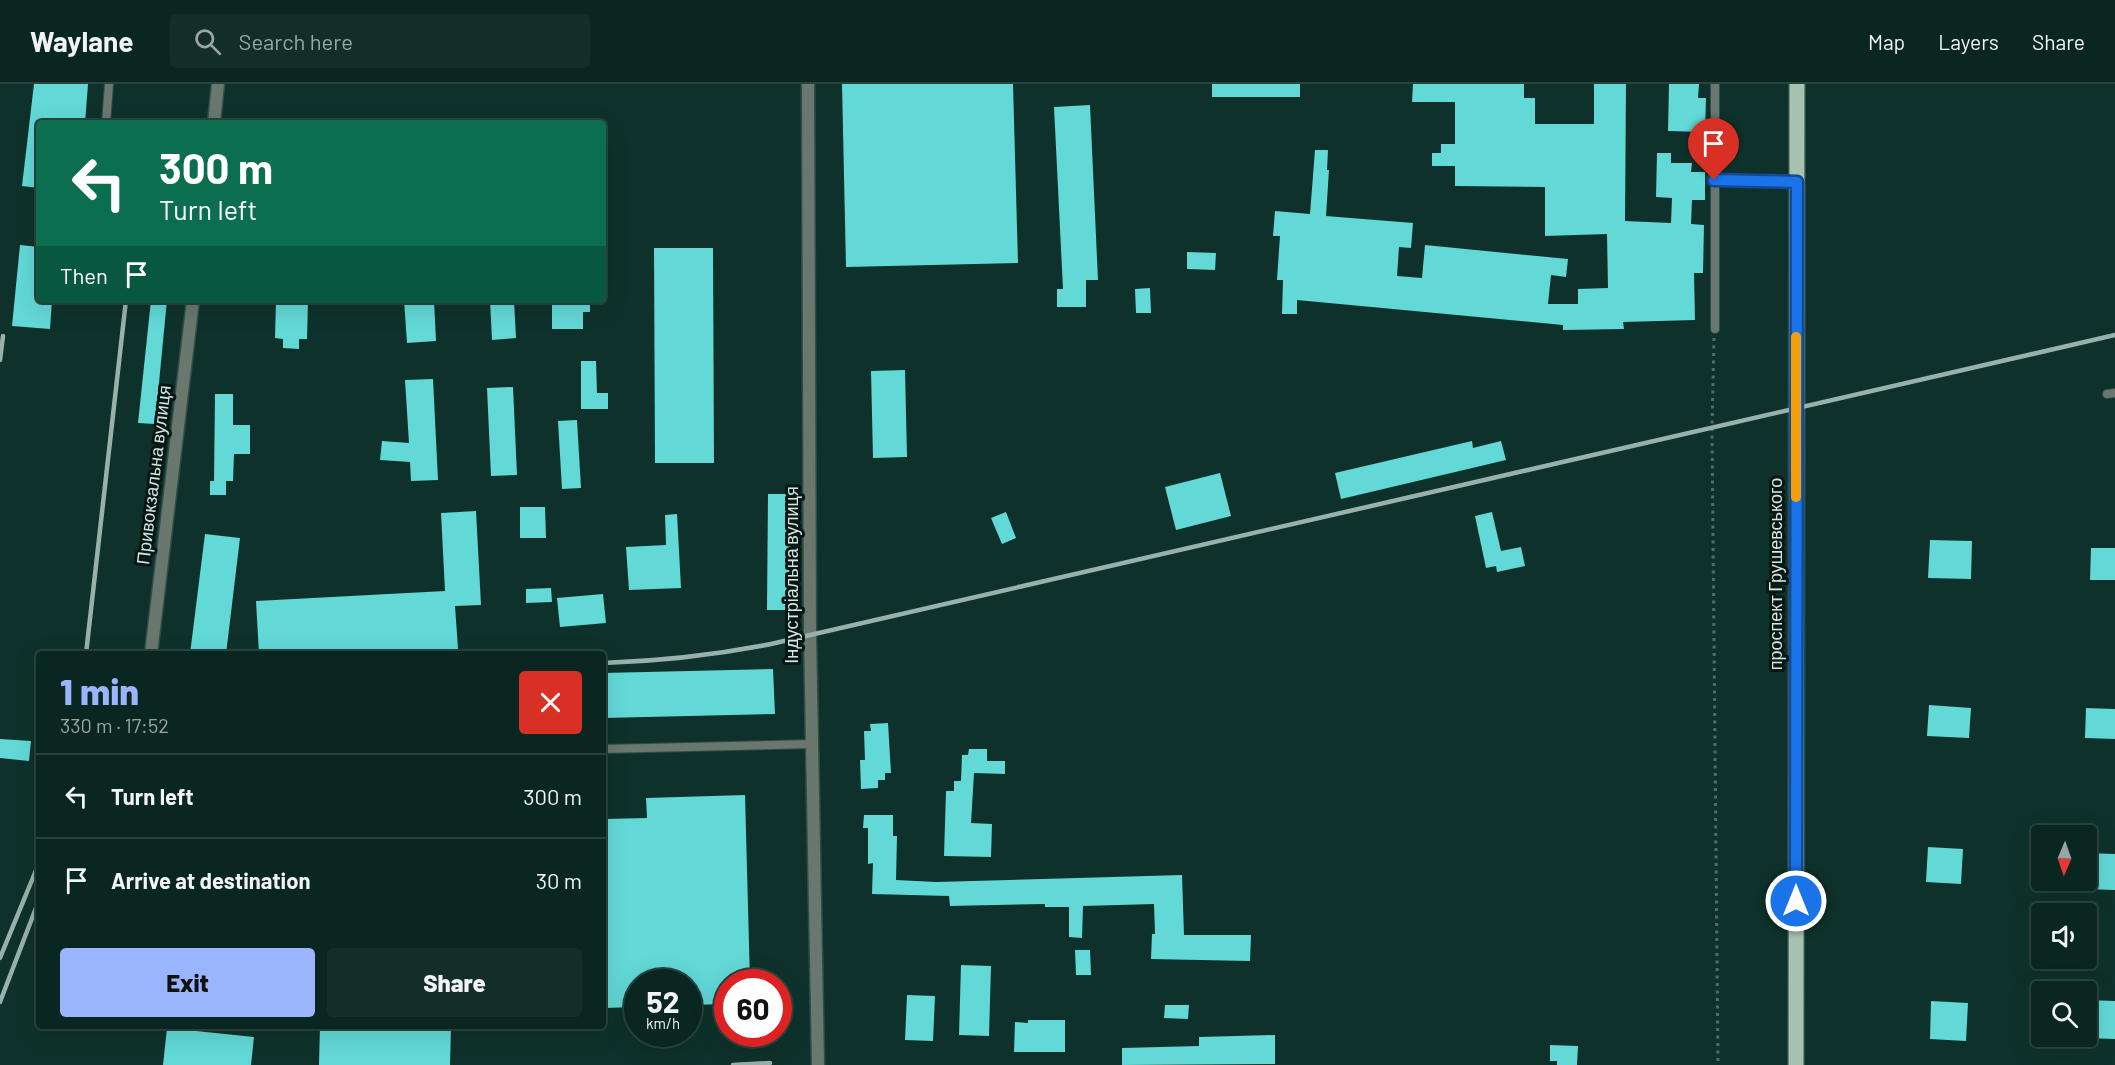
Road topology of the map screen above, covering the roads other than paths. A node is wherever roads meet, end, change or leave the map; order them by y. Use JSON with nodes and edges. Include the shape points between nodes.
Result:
{"nodes":[{"id":1,"x":109,"y":84,"type":"edge"},
{"id":2,"x":218,"y":84,"type":"edge"},
{"id":3,"x":808,"y":84,"type":"edge"},
{"id":4,"x":1714,"y":84,"type":"edge"},
{"id":5,"x":1797,"y":84,"type":"edge"},
{"id":6,"x":105,"y":120,"type":"edge"},
{"id":7,"x":214,"y":120,"type":"edge"},
{"id":8,"x":1714,"y":180,"type":"junction"},
{"id":9,"x":1797,"y":182,"type":"junction"},
{"id":10,"x":193,"y":303,"type":"edge"},
{"id":11,"x":1714,"y":329,"type":"road end"},
{"id":12,"x":151,"y":651,"type":"edge"},
{"id":13,"x":812,"y":744,"type":"junction"},
{"id":14,"x":606,"y":749,"type":"edge"},
{"id":15,"x":818,"y":1065,"type":"edge"},
{"id":16,"x":1796,"y":1065,"type":"edge"}],
"edges":[{"from":1,"to":6,"type":"lane"},
{"from":2,"to":7,"type":"street"},
{"from":3,"to":13,"type":"street","name":"Індустріальна вулиця"},
{"from":4,"to":8,"type":"lane"},
{"from":5,"to":9,"type":"main road","name":"проспект Грушевського"},
{"from":8,"to":9,"type":"lane"},
{"from":8,"to":11,"type":"lane"},
{"from":9,"to":16,"type":"main road","name":"проспект Грушевського"},
{"from":10,"to":12,"type":"street","name":"Привокзальна вулиця"},
{"from":13,"to":14,"type":"lane"},
{"from":13,"to":15,"type":"street","name":"Індустріальна вулиця"}]}
